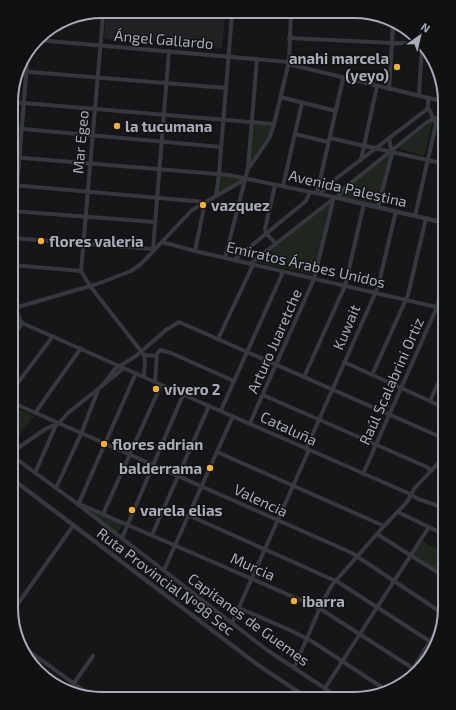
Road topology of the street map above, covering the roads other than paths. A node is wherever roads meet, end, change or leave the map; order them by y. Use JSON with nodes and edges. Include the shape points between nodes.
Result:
{"nodes":[{"id":1,"x":103,"y":18,"type":"edge"},
{"id":2,"x":232,"y":18,"type":"edge"},
{"id":3,"x":291,"y":18,"type":"edge"},
{"id":4,"x":393,"y":27,"type":"edge"},
{"id":5,"x":289,"y":38,"type":"junction"},
{"id":6,"x":45,"y":41,"type":"edge"},
{"id":7,"x":392,"y":43,"type":"junction"},
{"id":8,"x":400,"y":44,"type":"edge"},
{"id":9,"x":101,"y":45,"type":"junction"},
{"id":10,"x":168,"y":51,"type":"junction"},
{"id":11,"x":228,"y":56,"type":"junction"},
{"id":12,"x":421,"y":56,"type":"edge"},
{"id":13,"x":257,"y":59,"type":"junction"},
{"id":14,"x":288,"y":63,"type":"junction"},
{"id":15,"x":27,"y":65,"type":"edge"},
{"id":16,"x":26,"y":72,"type":"junction"},
{"id":17,"x":98,"y":77,"type":"junction"},
{"id":18,"x":343,"y":79,"type":"junction"},
{"id":19,"x":166,"y":83,"type":"junction"},
{"id":20,"x":377,"y":86,"type":"junction"},
{"id":21,"x":226,"y":88,"type":"junction"},
{"id":22,"x":389,"y":89,"type":"junction"},
{"id":23,"x":419,"y":95,"type":"junction"},
{"id":24,"x":280,"y":97,"type":"junction"},
{"id":25,"x":428,"y":98,"type":"junction"},
{"id":26,"x":438,"y":100,"type":"edge"},
{"id":27,"x":18,"y":103,"type":"edge"},
{"id":28,"x":302,"y":103,"type":"junction"},
{"id":29,"x":24,"y":104,"type":"junction"},
{"id":30,"x":428,"y":107,"type":"junction"},
{"id":31,"x":95,"y":110,"type":"junction"},
{"id":32,"x":336,"y":111,"type":"junction"},
{"id":33,"x":163,"y":115,"type":"junction"},
{"id":34,"x":438,"y":118,"type":"edge"},
{"id":35,"x":435,"y":119,"type":"junction"},
{"id":36,"x":224,"y":120,"type":"junction"},
{"id":37,"x":252,"y":123,"type":"junction"},
{"id":38,"x":274,"y":124,"type":"junction"},
{"id":39,"x":18,"y":129,"type":"edge"},
{"id":40,"x":22,"y":129,"type":"junction"},
{"id":41,"x":295,"y":134,"type":"junction"},
{"id":42,"x":93,"y":135,"type":"junction"},
{"id":43,"x":389,"y":138,"type":"junction"},
{"id":44,"x":329,"y":140,"type":"junction"},
{"id":45,"x":161,"y":141,"type":"junction"},
{"id":46,"x":364,"y":145,"type":"junction"},
{"id":47,"x":221,"y":147,"type":"junction"},
{"id":48,"x":374,"y":149,"type":"junction"},
{"id":49,"x":390,"y":151,"type":"junction"},
{"id":50,"x":20,"y":158,"type":"junction"},
{"id":51,"x":361,"y":160,"type":"junction"},
{"id":52,"x":427,"y":160,"type":"junction"},
{"id":53,"x":438,"y":162,"type":"edge"},
{"id":54,"x":91,"y":164,"type":"junction"},
{"id":55,"x":248,"y":168,"type":"junction"},
{"id":56,"x":159,"y":169,"type":"junction"},
{"id":57,"x":220,"y":174,"type":"junction"},
{"id":58,"x":18,"y":176,"type":"edge"},
{"id":59,"x":245,"y":179,"type":"junction"},
{"id":60,"x":18,"y":185,"type":"edge"},
{"id":61,"x":275,"y":185,"type":"junction"},
{"id":62,"x":282,"y":186,"type":"junction"},
{"id":63,"x":88,"y":191,"type":"junction"},
{"id":64,"x":310,"y":192,"type":"junction"},
{"id":65,"x":319,"y":194,"type":"junction"},
{"id":66,"x":216,"y":196,"type":"junction"},
{"id":67,"x":157,"y":197,"type":"junction"},
{"id":68,"x":335,"y":198,"type":"junction"},
{"id":69,"x":205,"y":202,"type":"junction"},
{"id":70,"x":364,"y":204,"type":"junction"},
{"id":71,"x":378,"y":207,"type":"junction"},
{"id":72,"x":396,"y":211,"type":"junction"},
{"id":73,"x":18,"y":212,"type":"edge"},
{"id":74,"x":415,"y":216,"type":"junction"},
{"id":75,"x":86,"y":217,"type":"junction"},
{"id":76,"x":426,"y":218,"type":"junction"},
{"id":77,"x":438,"y":221,"type":"edge"},
{"id":78,"x":155,"y":222,"type":"junction"},
{"id":79,"x":266,"y":233,"type":"junction"},
{"id":80,"x":18,"y":238,"type":"edge"},
{"id":81,"x":162,"y":242,"type":"junction"},
{"id":82,"x":275,"y":243,"type":"junction"},
{"id":83,"x":84,"y":244,"type":"junction"},
{"id":84,"x":153,"y":250,"type":"junction"},
{"id":85,"x":195,"y":251,"type":"junction"},
{"id":86,"x":225,"y":258,"type":"junction"},
{"id":87,"x":234,"y":260,"type":"junction"},
{"id":88,"x":252,"y":264,"type":"junction"},
{"id":89,"x":18,"y":266,"type":"edge"},
{"id":90,"x":82,"y":271,"type":"junction"},
{"id":91,"x":283,"y":272,"type":"junction"},
{"id":92,"x":314,"y":279,"type":"junction"},
{"id":93,"x":90,"y":286,"type":"junction"},
{"id":94,"x":345,"y":286,"type":"junction"},
{"id":95,"x":375,"y":292,"type":"junction"},
{"id":96,"x":406,"y":300,"type":"junction"},
{"id":97,"x":438,"y":303,"type":"edge"},
{"id":98,"x":18,"y":307,"type":"edge"},
{"id":99,"x":437,"y":307,"type":"junction"},
{"id":100,"x":18,"y":314,"type":"edge"},
{"id":101,"x":18,"y":319,"type":"edge"},
{"id":102,"x":22,"y":321,"type":"junction"},
{"id":103,"x":18,"y":327,"type":"edge"},
{"id":104,"x":53,"y":336,"type":"junction"},
{"id":105,"x":218,"y":339,"type":"junction"},
{"id":106,"x":154,"y":341,"type":"junction"},
{"id":107,"x":81,"y":348,"type":"junction"},
{"id":108,"x":247,"y":352,"type":"junction"},
{"id":109,"x":142,"y":353,"type":"junction"},
{"id":110,"x":157,"y":355,"type":"junction"},
{"id":111,"x":344,"y":362,"type":"junction"},
{"id":112,"x":276,"y":365,"type":"junction"},
{"id":113,"x":122,"y":367,"type":"junction"},
{"id":114,"x":136,"y":373,"type":"junction"},
{"id":115,"x":372,"y":375,"type":"junction"},
{"id":116,"x":144,"y":377,"type":"junction"},
{"id":117,"x":304,"y":377,"type":"junction"},
{"id":118,"x":155,"y":382,"type":"junction"},
{"id":119,"x":234,"y":382,"type":"junction"},
{"id":120,"x":18,"y":383,"type":"edge"},
{"id":121,"x":438,"y":383,"type":"edge"},
{"id":122,"x":161,"y":385,"type":"junction"},
{"id":123,"x":401,"y":388,"type":"junction"},
{"id":124,"x":332,"y":389,"type":"junction"},
{"id":125,"x":98,"y":390,"type":"junction"},
{"id":126,"x":183,"y":395,"type":"junction"},
{"id":127,"x":263,"y":395,"type":"junction"},
{"id":128,"x":430,"y":401,"type":"junction"},
{"id":129,"x":18,"y":405,"type":"edge"},
{"id":130,"x":438,"y":405,"type":"edge"},
{"id":131,"x":209,"y":406,"type":"junction"},
{"id":132,"x":221,"y":410,"type":"junction"},
{"id":133,"x":35,"y":413,"type":"junction"},
{"id":134,"x":389,"y":415,"type":"junction"},
{"id":135,"x":233,"y":416,"type":"junction"},
{"id":136,"x":319,"y":418,"type":"junction"},
{"id":137,"x":250,"y":423,"type":"junction"},
{"id":138,"x":57,"y":424,"type":"junction"},
{"id":139,"x":81,"y":434,"type":"junction"},
{"id":140,"x":438,"y":436,"type":"edge"},
{"id":141,"x":106,"y":444,"type":"junction"},
{"id":142,"x":376,"y":444,"type":"junction"},
{"id":143,"x":18,"y":447,"type":"edge"},
{"id":144,"x":307,"y":450,"type":"junction"},
{"id":145,"x":217,"y":452,"type":"junction"},
{"id":146,"x":129,"y":455,"type":"junction"},
{"id":147,"x":18,"y":460,"type":"edge"},
{"id":148,"x":438,"y":463,"type":"edge"},
{"id":149,"x":153,"y":465,"type":"junction"},
{"id":150,"x":431,"y":471,"type":"junction"},
{"id":151,"x":35,"y":472,"type":"junction"},
{"id":152,"x":363,"y":474,"type":"junction"},
{"id":153,"x":177,"y":476,"type":"junction"},
{"id":154,"x":18,"y":483,"type":"edge"},
{"id":155,"x":294,"y":486,"type":"junction"},
{"id":156,"x":201,"y":487,"type":"junction"},
{"id":157,"x":56,"y":488,"type":"junction"},
{"id":158,"x":411,"y":494,"type":"junction"},
{"id":159,"x":78,"y":504,"type":"junction"},
{"id":160,"x":438,"y":506,"type":"edge"},
{"id":161,"x":398,"y":512,"type":"junction"},
{"id":162,"x":103,"y":514,"type":"junction"},
{"id":163,"x":188,"y":515,"type":"junction"},
{"id":164,"x":278,"y":522,"type":"junction"},
{"id":165,"x":128,"y":524,"type":"junction"},
{"id":166,"x":73,"y":526,"type":"junction"},
{"id":167,"x":384,"y":526,"type":"junction"},
{"id":168,"x":429,"y":527,"type":"junction"},
{"id":169,"x":438,"y":532,"type":"edge"},
{"id":170,"x":377,"y":534,"type":"junction"},
{"id":171,"x":152,"y":535,"type":"junction"},
{"id":172,"x":122,"y":538,"type":"junction"},
{"id":173,"x":176,"y":545,"type":"junction"},
{"id":174,"x":265,"y":550,"type":"junction"},
{"id":175,"x":356,"y":556,"type":"junction"},
{"id":176,"x":411,"y":556,"type":"junction"},
{"id":177,"x":164,"y":570,"type":"junction"},
{"id":178,"x":438,"y":573,"type":"edge"},
{"id":179,"x":252,"y":579,"type":"junction"},
{"id":180,"x":335,"y":581,"type":"junction"},
{"id":181,"x":395,"y":581,"type":"junction"},
{"id":182,"x":18,"y":604,"type":"edge"},
{"id":183,"x":239,"y":608,"type":"junction"},
{"id":184,"x":320,"y":608,"type":"junction"},
{"id":185,"x":378,"y":608,"type":"junction"},
{"id":186,"x":438,"y":609,"type":"edge"},
{"id":187,"x":232,"y":623,"type":"junction"},
{"id":188,"x":360,"y":634,"type":"junction"},
{"id":189,"x":307,"y":639,"type":"junction"},
{"id":190,"x":432,"y":642,"type":"edge"},
{"id":191,"x":30,"y":652,"type":"edge"},
{"id":192,"x":93,"y":656,"type":"dead end"},
{"id":193,"x":343,"y":661,"type":"junction"},
{"id":194,"x":294,"y":668,"type":"junction"},
{"id":195,"x":412,"y":668,"type":"edge"},
{"id":196,"x":74,"y":683,"type":"junction"},
{"id":197,"x":72,"y":686,"type":"edge"},
{"id":198,"x":382,"y":687,"type":"edge"},
{"id":199,"x":325,"y":688,"type":"junction"},
{"id":200,"x":83,"y":689,"type":"edge"},
{"id":201,"x":299,"y":692,"type":"edge"},
{"id":202,"x":331,"y":692,"type":"edge"}],
"edges":[{"from":1,"to":9,"type":"street","name":"Mar Egeo"},
{"from":2,"to":11,"type":"street"},
{"from":3,"to":5,"type":"street"},
{"from":4,"to":7,"type":"street"},
{"from":5,"to":7,"type":"street"},
{"from":5,"to":14,"type":"street"},
{"from":6,"to":9,"type":"street","name":"Ángel Gallardo"},
{"from":7,"to":8,"type":"street"},
{"from":7,"to":22,"type":"street"},
{"from":9,"to":10,"type":"street","name":"Ángel Gallardo"},
{"from":9,"to":17,"type":"street","name":"Mar Egeo"},
{"from":10,"to":11,"type":"street","name":"Ángel Gallardo"},
{"from":10,"to":19,"type":"street"},
{"from":11,"to":13,"type":"street","name":"Ángel Gallardo"},
{"from":11,"to":21,"type":"street"},
{"from":12,"to":23,"type":"street"},
{"from":13,"to":14,"type":"street","name":"Ángel Gallardo"},
{"from":13,"to":37,"type":"street"},
{"from":14,"to":18,"type":"street","name":"Ángel Gallardo"},
{"from":14,"to":24,"type":"street"},
{"from":15,"to":16,"type":"street"},
{"from":16,"to":17,"type":"street"},
{"from":16,"to":29,"type":"street"},
{"from":17,"to":19,"type":"street"},
{"from":17,"to":31,"type":"street","name":"Mar Egeo"},
{"from":18,"to":20,"type":"street","name":"Ángel Gallardo"},
{"from":18,"to":32,"type":"street"},
{"from":19,"to":21,"type":"street"},
{"from":19,"to":33,"type":"street"},
{"from":20,"to":22,"type":"street","name":"Ángel Gallardo"},
{"from":20,"to":46,"type":"street"},
{"from":21,"to":36,"type":"street"},
{"from":22,"to":23,"type":"street","name":"Ángel Gallardo"},
{"from":23,"to":25,"type":"street","name":"Ángel Gallardo"},
{"from":24,"to":28,"type":"street"},
{"from":24,"to":38,"type":"street"},
{"from":25,"to":26,"type":"street","name":"Ángel Gallardo"},
{"from":25,"to":30,"type":"street"},
{"from":27,"to":29,"type":"street"},
{"from":28,"to":32,"type":"street"},
{"from":28,"to":41,"type":"street"},
{"from":29,"to":31,"type":"street"},
{"from":29,"to":40,"type":"street"},
{"from":30,"to":35,"type":"street"},
{"from":30,"to":43,"type":"street"},
{"from":31,"to":33,"type":"street"},
{"from":31,"to":42,"type":"street","name":"Mar Egeo"},
{"from":32,"to":44,"type":"street"},
{"from":33,"to":36,"type":"street"},
{"from":33,"to":45,"type":"street"},
{"from":34,"to":35,"type":"street"},
{"from":35,"to":49,"type":"street","via":[[428,121]]},
{"from":35,"to":52,"type":"street"},
{"from":36,"to":37,"type":"street"},
{"from":36,"to":47,"type":"street"},
{"from":37,"to":38,"type":"street"},
{"from":37,"to":55,"type":"street"},
{"from":38,"to":55,"type":"street","via":[[270,137]]},
{"from":39,"to":40,"type":"street"},
{"from":40,"to":42,"type":"street"},
{"from":40,"to":50,"type":"street"},
{"from":41,"to":44,"type":"street"},
{"from":41,"to":62,"type":"street"},
{"from":42,"to":45,"type":"street"},
{"from":42,"to":54,"type":"street","name":"Mar Egeo"},
{"from":43,"to":48,"type":"street"},
{"from":43,"to":49,"type":"street"},
{"from":44,"to":46,"type":"street"},
{"from":44,"to":65,"type":"street"},
{"from":45,"to":47,"type":"street"},
{"from":45,"to":56,"type":"street"},
{"from":46,"to":48,"type":"street"},
{"from":46,"to":51,"type":"street"},
{"from":47,"to":57,"type":"street"},
{"from":48,"to":49,"type":"street"},
{"from":48,"to":51,"type":"street"},
{"from":49,"to":52,"type":"street"},
{"from":49,"to":68,"type":"street"},
{"from":49,"to":71,"type":"street"},
{"from":50,"to":54,"type":"street","name":"Avenida Palestina"},
{"from":50,"to":58,"type":"street"},
{"from":51,"to":65,"type":"street"},
{"from":52,"to":53,"type":"street"},
{"from":52,"to":74,"type":"street"},
{"from":54,"to":56,"type":"street","name":"Avenida Palestina"},
{"from":54,"to":63,"type":"street","name":"Mar Egeo"},
{"from":55,"to":59,"type":"street"},
{"from":56,"to":57,"type":"street","name":"Avenida Palestina"},
{"from":56,"to":67,"type":"street"},
{"from":57,"to":59,"type":"street","name":"Avenida Palestina"},
{"from":57,"to":66,"type":"street"},
{"from":59,"to":61,"type":"street","name":"Avenida Palestina"},
{"from":59,"to":66,"type":"street"},
{"from":59,"to":86,"type":"street"},
{"from":60,"to":63,"type":"street"},
{"from":61,"to":62,"type":"street","name":"Avenida Palestina"},
{"from":61,"to":79,"type":"street","via":[[264,229]]},
{"from":62,"to":64,"type":"street","name":"Avenida Palestina"},
{"from":63,"to":67,"type":"street"},
{"from":63,"to":75,"type":"street","name":"Mar Egeo"},
{"from":64,"to":65,"type":"street","name":"Avenida Palestina"},
{"from":64,"to":79,"type":"street","via":[[306,201]]},
{"from":65,"to":68,"type":"street","name":"Avenida Palestina"},
{"from":66,"to":69,"type":"street"},
{"from":67,"to":69,"type":"street"},
{"from":67,"to":78,"type":"street"},
{"from":68,"to":70,"type":"street","name":"Avenida Palestina"},
{"from":68,"to":82,"type":"street"},
{"from":68,"to":92,"type":"street","name":"Arturo Juaretche"},
{"from":69,"to":81,"type":"street","via":[[192,210]]},
{"from":69,"to":85,"type":"street"},
{"from":70,"to":71,"type":"street","name":"Avenida Palestina"},
{"from":70,"to":94,"type":"street"},
{"from":71,"to":72,"type":"street","name":"Avenida Palestina"},
{"from":72,"to":74,"type":"street","name":"Avenida Palestina"},
{"from":72,"to":95,"type":"street","name":"Kuwait"},
{"from":73,"to":75,"type":"street"},
{"from":74,"to":76,"type":"street","name":"Avenida Palestina"},
{"from":75,"to":78,"type":"street"},
{"from":75,"to":83,"type":"street","name":"Mar Egeo"},
{"from":76,"to":77,"type":"street","name":"Avenida Palestina"},
{"from":76,"to":96,"type":"street"},
{"from":78,"to":84,"type":"street"},
{"from":79,"to":82,"type":"street"},
{"from":79,"to":87,"type":"street"},
{"from":80,"to":83,"type":"street"},
{"from":81,"to":84,"type":"street"},
{"from":81,"to":85,"type":"street","name":"Emiratos Árabes Unidos"},
{"from":82,"to":88,"type":"street"},
{"from":83,"to":84,"type":"street"},
{"from":83,"to":90,"type":"street","name":"Mar Egeo"},
{"from":84,"to":93,"type":"street","via":[[136,268]]},
{"from":85,"to":86,"type":"street","name":"Emiratos Árabes Unidos"},
{"from":86,"to":87,"type":"street","name":"Emiratos Árabes Unidos"},
{"from":87,"to":88,"type":"street","name":"Emiratos Árabes Unidos"},
{"from":88,"to":91,"type":"street","name":"Emiratos Árabes Unidos"},
{"from":88,"to":105,"type":"street"},
{"from":89,"to":90,"type":"street"},
{"from":90,"to":93,"type":"street"},
{"from":91,"to":92,"type":"street","name":"Emiratos Árabes Unidos"},
{"from":91,"to":108,"type":"street"},
{"from":92,"to":94,"type":"street","name":"Emiratos Árabes Unidos"},
{"from":92,"to":112,"type":"street","name":"Arturo Juaretche"},
{"from":93,"to":98,"type":"street"},
{"from":93,"to":109,"type":"street"},
{"from":94,"to":95,"type":"street","name":"Emiratos Árabes Unidos"},
{"from":94,"to":117,"type":"street"},
{"from":95,"to":96,"type":"street","name":"Emiratos Árabes Unidos"},
{"from":95,"to":111,"type":"street","name":"Kuwait"},
{"from":96,"to":99,"type":"street","name":"Emiratos Árabes Unidos"},
{"from":96,"to":115,"type":"street"},
{"from":97,"to":99,"type":"street","name":"Raúl Scalabrini Ortiz"},
{"from":99,"to":123,"type":"street","name":"Raúl Scalabrini Ortiz"},
{"from":100,"to":102,"type":"street"},
{"from":101,"to":102,"type":"street","name":"Cataluña"},
{"from":102,"to":103,"type":"street"},
{"from":102,"to":104,"type":"street","name":"Cataluña"},
{"from":104,"to":107,"type":"street","name":"Cataluña"},
{"from":104,"to":120,"type":"street"},
{"from":105,"to":106,"type":"street","via":[[179,322]]},
{"from":105,"to":108,"type":"street"},
{"from":106,"to":109,"type":"street"},
{"from":106,"to":110,"type":"street"},
{"from":107,"to":113,"type":"street","name":"Cataluña"},
{"from":107,"to":133,"type":"street"},
{"from":108,"to":112,"type":"street"},
{"from":108,"to":119,"type":"street"},
{"from":109,"to":110,"type":"street"},
{"from":109,"to":113,"type":"street"},
{"from":109,"to":116,"type":"street","via":[[145,361]]},
{"from":110,"to":118,"type":"street"},
{"from":110,"to":119,"type":"street","via":[[160,350],[170,353]]},
{"from":111,"to":115,"type":"street"},
{"from":111,"to":124,"type":"street","name":"Kuwait"},
{"from":112,"to":117,"type":"street"},
{"from":112,"to":127,"type":"street","name":"Arturo Juaretche"},
{"from":113,"to":114,"type":"street","name":"Cataluña"},
{"from":113,"to":125,"type":"street"},
{"from":114,"to":116,"type":"street","name":"Cataluña"},
{"from":114,"to":141,"type":"street"},
{"from":115,"to":123,"type":"street"},
{"from":116,"to":118,"type":"street","name":"Cataluña"},
{"from":117,"to":124,"type":"street"},
{"from":118,"to":122,"type":"street","name":"Cataluña"},
{"from":119,"to":132,"type":"street"},
{"from":121,"to":128,"type":"street"},
{"from":122,"to":126,"type":"street","name":"Cataluña"},
{"from":122,"to":146,"type":"street"},
{"from":123,"to":128,"type":"street"},
{"from":123,"to":134,"type":"street","name":"Raúl Scalabrini Ortiz"},
{"from":124,"to":134,"type":"street"},
{"from":124,"to":136,"type":"street","name":"Kuwait"},
{"from":125,"to":138,"type":"street"},
{"from":125,"to":139,"type":"street"},
{"from":126,"to":131,"type":"street","name":"Cataluña"},
{"from":126,"to":149,"type":"street"},
{"from":127,"to":136,"type":"street"},
{"from":127,"to":137,"type":"street","name":"Arturo Juaretche"},
{"from":128,"to":130,"type":"street"},
{"from":129,"to":133,"type":"street","name":"Valencia"},
{"from":131,"to":132,"type":"street","name":"Cataluña"},
{"from":131,"to":153,"type":"street"},
{"from":132,"to":135,"type":"street","name":"Cataluña"},
{"from":133,"to":138,"type":"street","name":"Valencia"},
{"from":134,"to":140,"type":"street"},
{"from":134,"to":142,"type":"street","name":"Raúl Scalabrini Ortiz"},
{"from":135,"to":137,"type":"street","name":"Cataluña"},
{"from":135,"to":145,"type":"street"},
{"from":136,"to":142,"type":"street"},
{"from":136,"to":144,"type":"street","name":"Kuwait"},
{"from":137,"to":144,"type":"street","name":"Cataluña"},
{"from":138,"to":139,"type":"street","name":"Valencia"},
{"from":138,"to":143,"type":"street"},
{"from":138,"to":151,"type":"street"},
{"from":139,"to":141,"type":"street","name":"Valencia"},
{"from":139,"to":157,"type":"street"},
{"from":141,"to":146,"type":"street","name":"Valencia"},
{"from":141,"to":159,"type":"street"},
{"from":142,"to":150,"type":"street"},
{"from":142,"to":152,"type":"street","name":"Raúl Scalabrini Ortiz"},
{"from":144,"to":152,"type":"street","name":"Cataluña"},
{"from":144,"to":155,"type":"street","name":"Kuwait"},
{"from":145,"to":155,"type":"street"},
{"from":145,"to":156,"type":"street"},
{"from":146,"to":149,"type":"street","name":"Valencia"},
{"from":146,"to":162,"type":"street"},
{"from":147,"to":151,"type":"street"},
{"from":148,"to":150,"type":"street"},
{"from":149,"to":153,"type":"street","name":"Valencia"},
{"from":149,"to":165,"type":"street"},
{"from":150,"to":158,"type":"street"},
{"from":151,"to":157,"type":"street"},
{"from":152,"to":158,"type":"street","name":"Cataluña"},
{"from":153,"to":156,"type":"street","name":"Valencia"},
{"from":153,"to":171,"type":"street"},
{"from":154,"to":166,"type":"street","name":"Ruta Provincial Nº98 Sec"},
{"from":155,"to":164,"type":"street","name":"Kuwait"},
{"from":155,"to":167,"type":"street"},
{"from":156,"to":163,"type":"street"},
{"from":156,"to":164,"type":"street","name":"Valencia"},
{"from":157,"to":159,"type":"street"},
{"from":158,"to":160,"type":"street","name":"Cataluña"},
{"from":158,"to":161,"type":"street"},
{"from":159,"to":162,"type":"street","name":"Murcia"},
{"from":159,"to":172,"type":"street","name":"Capitanes de Guemes"},
{"from":161,"to":167,"type":"street"},
{"from":161,"to":168,"type":"street"},
{"from":162,"to":165,"type":"street","name":"Murcia"},
{"from":163,"to":173,"type":"street"},
{"from":163,"to":174,"type":"street"},
{"from":164,"to":174,"type":"street","name":"Kuwait"},
{"from":164,"to":175,"type":"street","name":"Valencia"},
{"from":165,"to":171,"type":"street","name":"Murcia"},
{"from":165,"to":172,"type":"street"},
{"from":166,"to":182,"type":"street"},
{"from":166,"to":201,"type":"street","name":"Ruta Provincial Nº98 Sec"},
{"from":167,"to":170,"type":"street"},
{"from":168,"to":169,"type":"street"},
{"from":168,"to":176,"type":"street"},
{"from":170,"to":175,"type":"street"},
{"from":170,"to":176,"type":"street"},
{"from":171,"to":173,"type":"street","name":"Murcia"},
{"from":172,"to":177,"type":"street","name":"Capitanes de Guemes"},
{"from":173,"to":177,"type":"street"},
{"from":173,"to":179,"type":"street","name":"Murcia"},
{"from":174,"to":179,"type":"street","name":"Kuwait"},
{"from":174,"to":180,"type":"street"},
{"from":175,"to":180,"type":"street"},
{"from":175,"to":181,"type":"street","name":"Valencia"},
{"from":176,"to":178,"type":"street"},
{"from":176,"to":181,"type":"street"},
{"from":177,"to":187,"type":"street","name":"Capitanes de Guemes"},
{"from":179,"to":183,"type":"street","name":"Kuwait"},
{"from":179,"to":184,"type":"street","name":"Murcia"},
{"from":180,"to":184,"type":"street"},
{"from":180,"to":185,"type":"street"},
{"from":181,"to":185,"type":"street"},
{"from":181,"to":186,"type":"street","name":"Valencia"},
{"from":183,"to":187,"type":"street","name":"Kuwait"},
{"from":183,"to":189,"type":"street"},
{"from":184,"to":188,"type":"street","name":"Murcia"},
{"from":184,"to":189,"type":"street"},
{"from":185,"to":188,"type":"street"},
{"from":185,"to":190,"type":"street"},
{"from":187,"to":194,"type":"street","name":"Capitanes de Guemes"},
{"from":188,"to":193,"type":"street"},
{"from":188,"to":195,"type":"street","name":"Murcia"},
{"from":189,"to":193,"type":"street"},
{"from":189,"to":194,"type":"street"},
{"from":191,"to":196,"type":"street"},
{"from":192,"to":196,"type":"street"},
{"from":193,"to":198,"type":"street"},
{"from":193,"to":199,"type":"street"},
{"from":194,"to":199,"type":"street","name":"Capitanes de Guemes"},
{"from":196,"to":197,"type":"street"},
{"from":196,"to":200,"type":"street"},
{"from":199,"to":202,"type":"street","name":"Capitanes de Guemes"}]}
